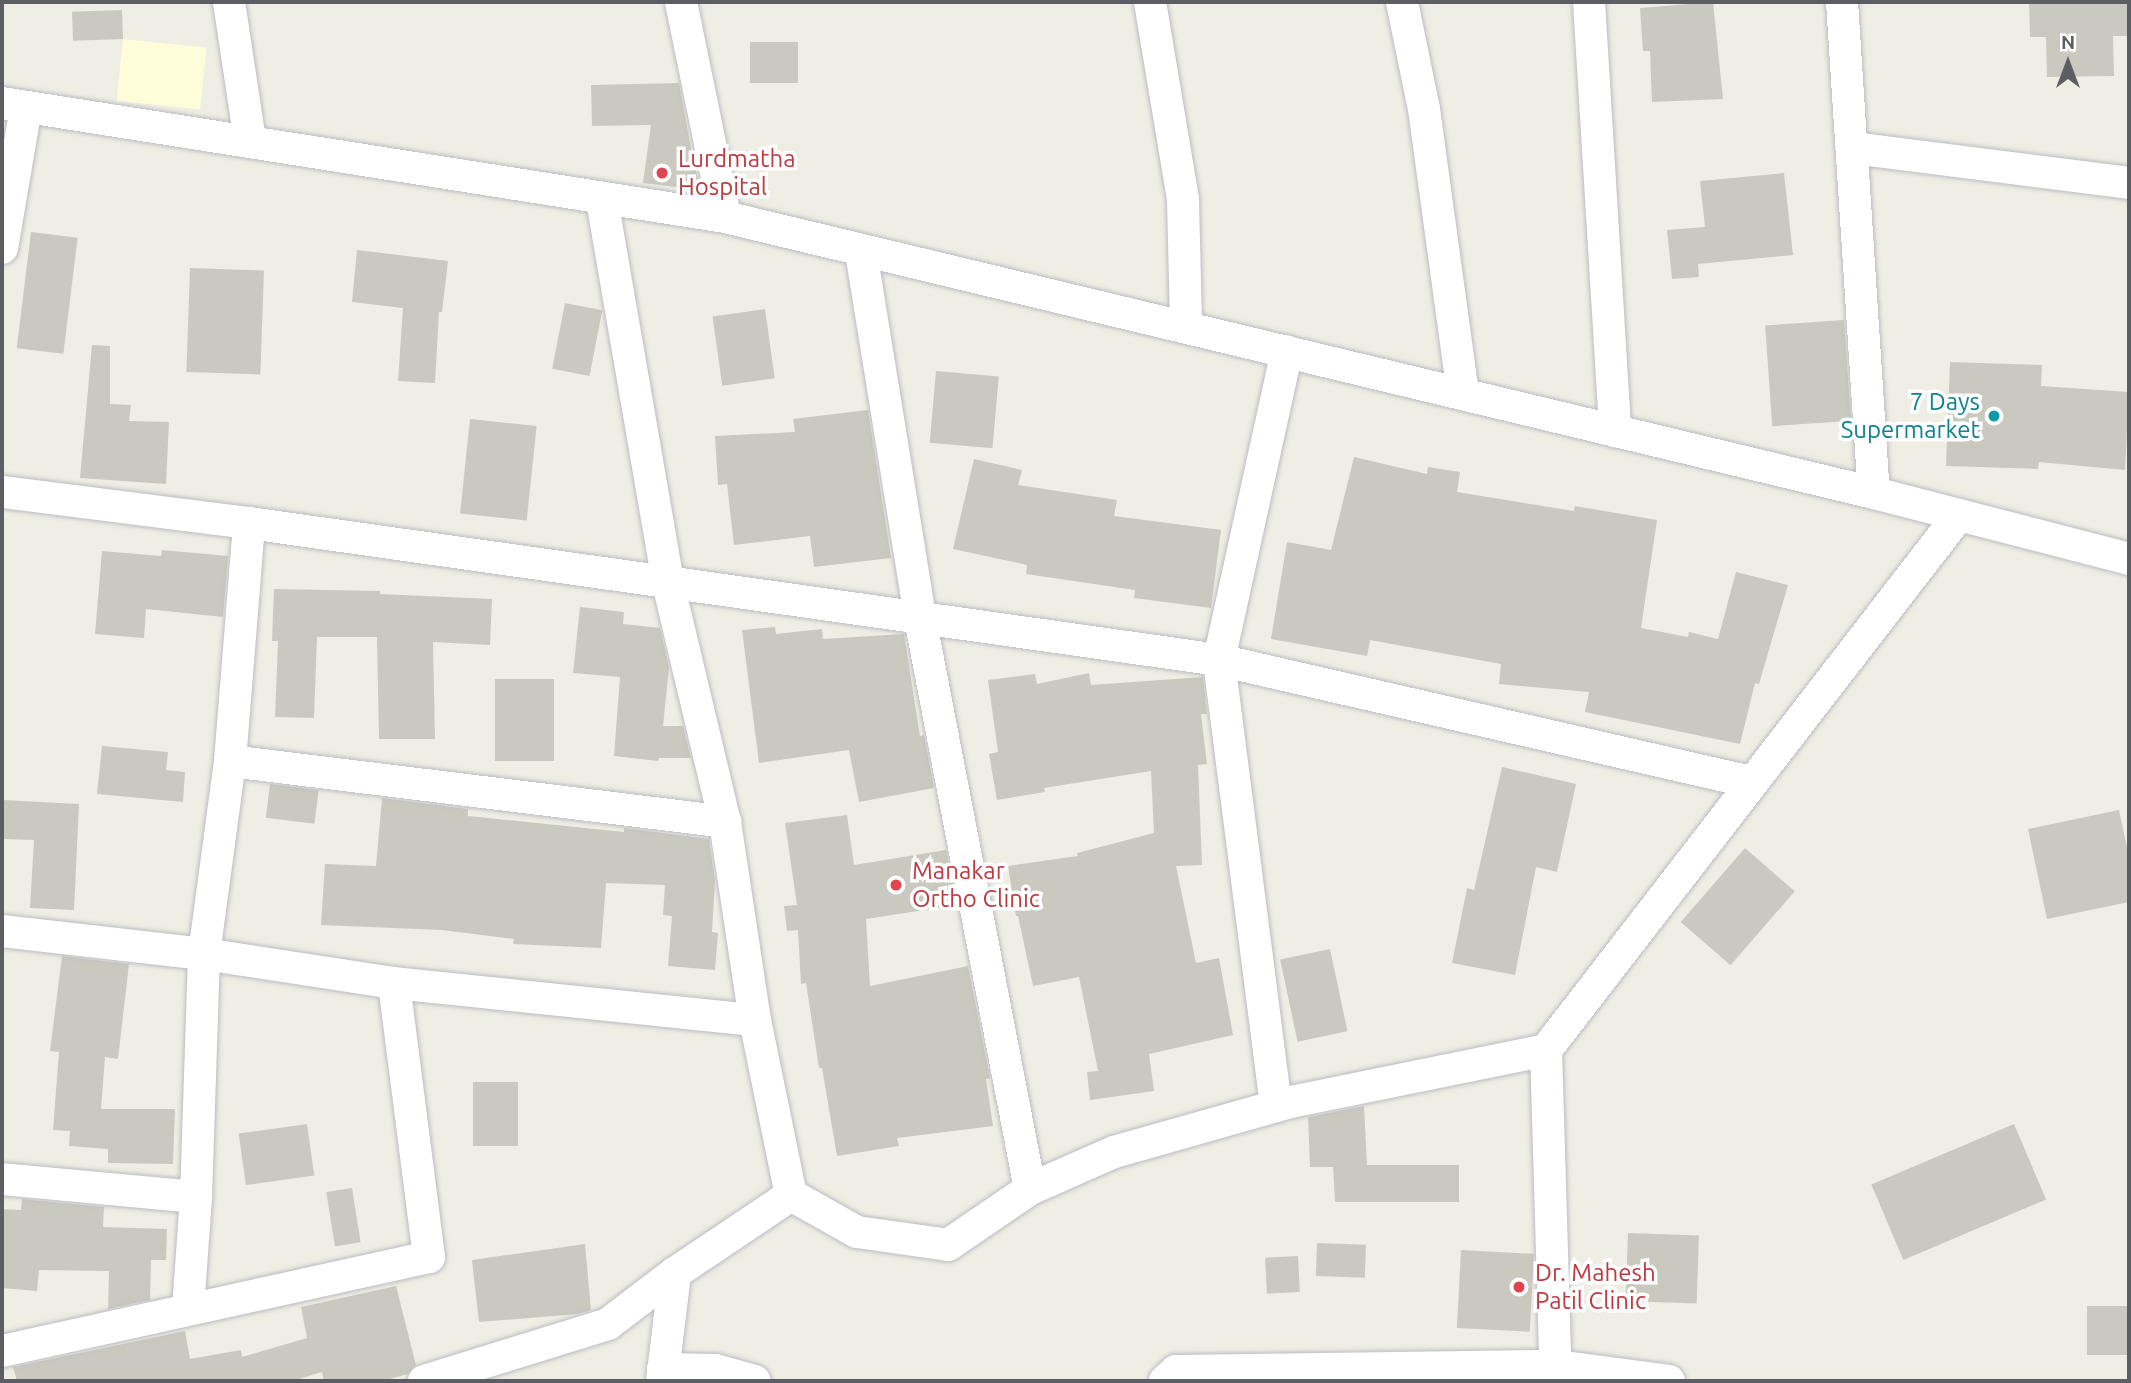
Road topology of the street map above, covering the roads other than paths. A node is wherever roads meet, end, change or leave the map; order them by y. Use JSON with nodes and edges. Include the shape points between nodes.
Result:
{"nodes":[{"id":1,"x":229,"y":2,"type":"edge"},
{"id":2,"x":681,"y":2,"type":"edge"},
{"id":3,"x":1150,"y":2,"type":"edge"},
{"id":4,"x":1402,"y":2,"type":"edge"},
{"id":5,"x":1589,"y":2,"type":"edge"},
{"id":6,"x":1842,"y":2,"type":"edge"},
{"id":7,"x":14,"y":105,"type":"edge"},
{"id":8,"x":250,"y":141,"type":"junction"},
{"id":9,"x":1852,"y":148,"type":"junction"},
{"id":10,"x":2129,"y":183,"type":"edge"},
{"id":11,"x":602,"y":200,"type":"junction"},
{"id":12,"x":724,"y":218,"type":"junction"},
{"id":13,"x":2,"y":248,"type":"edge"},
{"id":14,"x":861,"y":251,"type":"junction"},
{"id":15,"x":1186,"y":327,"type":"junction"},
{"id":16,"x":1287,"y":351,"type":"junction"},
{"id":17,"x":1463,"y":394,"type":"junction"},
{"id":18,"x":1615,"y":431,"type":"junction"},
{"id":19,"x":2,"y":492,"type":"edge"},
{"id":20,"x":1874,"y":493,"type":"junction"},
{"id":21,"x":1959,"y":515,"type":"junction"},
{"id":22,"x":249,"y":523,"type":"junction"},
{"id":23,"x":2129,"y":559,"type":"edge"},
{"id":24,"x":668,"y":583,"type":"junction"},
{"id":25,"x":920,"y":618,"type":"junction"},
{"id":26,"x":1219,"y":660,"type":"junction"},
{"id":27,"x":230,"y":761,"type":"junction"},
{"id":28,"x":1751,"y":782,"type":"junction"},
{"id":29,"x":725,"y":822,"type":"junction"},
{"id":30,"x":2,"y":931,"type":"edge"},
{"id":31,"x":204,"y":954,"type":"junction"},
{"id":32,"x":394,"y":983,"type":"junction"},
{"id":33,"x":755,"y":1020,"type":"junction"},
{"id":34,"x":1546,"y":1050,"type":"junction"},
{"id":35,"x":1276,"y":1106,"type":"junction"},
{"id":36,"x":2,"y":1179,"type":"edge"},
{"id":37,"x":1030,"y":1189,"type":"junction"},
{"id":38,"x":791,"y":1195,"type":"junction"},
{"id":39,"x":196,"y":1197,"type":"junction"},
{"id":40,"x":676,"y":1273,"type":"junction"},
{"id":41,"x":188,"y":1309,"type":"junction"},
{"id":42,"x":2,"y":1351,"type":"edge"},
{"id":43,"x":1556,"y":1374,"type":"edge"},
{"id":44,"x":662,"y":1375,"type":"edge"},
{"id":45,"x":424,"y":1381,"type":"edge"},
{"id":46,"x":755,"y":1381,"type":"edge"},
{"id":47,"x":1165,"y":1381,"type":"edge"},
{"id":48,"x":1669,"y":1381,"type":"edge"}],
"edges":[{"from":1,"to":8,"type":"street"},
{"from":2,"to":12,"type":"street"},
{"from":3,"to":15,"type":"street","via":[[1183,200]]},
{"from":4,"to":17,"type":"street","via":[[1424,109]]},
{"from":5,"to":18,"type":"street"},
{"from":6,"to":9,"type":"street"},
{"from":7,"to":8,"type":"street"},
{"from":7,"to":13,"type":"street"},
{"from":8,"to":11,"type":"street"},
{"from":9,"to":10,"type":"street"},
{"from":9,"to":20,"type":"street"},
{"from":11,"to":12,"type":"street"},
{"from":11,"to":24,"type":"street"},
{"from":12,"to":14,"type":"street"},
{"from":14,"to":15,"type":"street"},
{"from":14,"to":25,"type":"street"},
{"from":15,"to":16,"type":"street"},
{"from":16,"to":17,"type":"street"},
{"from":16,"to":26,"type":"street"},
{"from":17,"to":18,"type":"street"},
{"from":18,"to":20,"type":"street"},
{"from":19,"to":22,"type":"street"},
{"from":20,"to":21,"type":"street"},
{"from":21,"to":23,"type":"street"},
{"from":21,"to":28,"type":"street"},
{"from":22,"to":24,"type":"street"},
{"from":22,"to":27,"type":"street"},
{"from":24,"to":25,"type":"street"},
{"from":24,"to":29,"type":"street"},
{"from":25,"to":26,"type":"street"},
{"from":25,"to":37,"type":"street"},
{"from":26,"to":28,"type":"street"},
{"from":26,"to":35,"type":"street"},
{"from":27,"to":29,"type":"street"},
{"from":27,"to":31,"type":"street"},
{"from":28,"to":34,"type":"street"},
{"from":29,"to":33,"type":"street"},
{"from":30,"to":31,"type":"street"},
{"from":31,"to":32,"type":"street"},
{"from":31,"to":39,"type":"street"},
{"from":32,"to":33,"type":"street"},
{"from":32,"to":41,"type":"street","via":[[429,1257]]},
{"from":33,"to":38,"type":"street"},
{"from":34,"to":35,"type":"street"},
{"from":34,"to":43,"type":"street"},
{"from":35,"to":37,"type":"street","via":[[1114,1152]]},
{"from":36,"to":39,"type":"street"},
{"from":37,"to":38,"type":"street","via":[[948,1245],[857,1232]]},
{"from":38,"to":40,"type":"street"},
{"from":39,"to":41,"type":"street"},
{"from":40,"to":44,"type":"street"},
{"from":40,"to":45,"type":"street","via":[[608,1324]]},
{"from":41,"to":42,"type":"street"},
{"from":43,"to":47,"type":"street","via":[[1177,1371]]},
{"from":43,"to":48,"type":"street"},
{"from":44,"to":46,"type":"street","via":[[715,1370]]}]}
